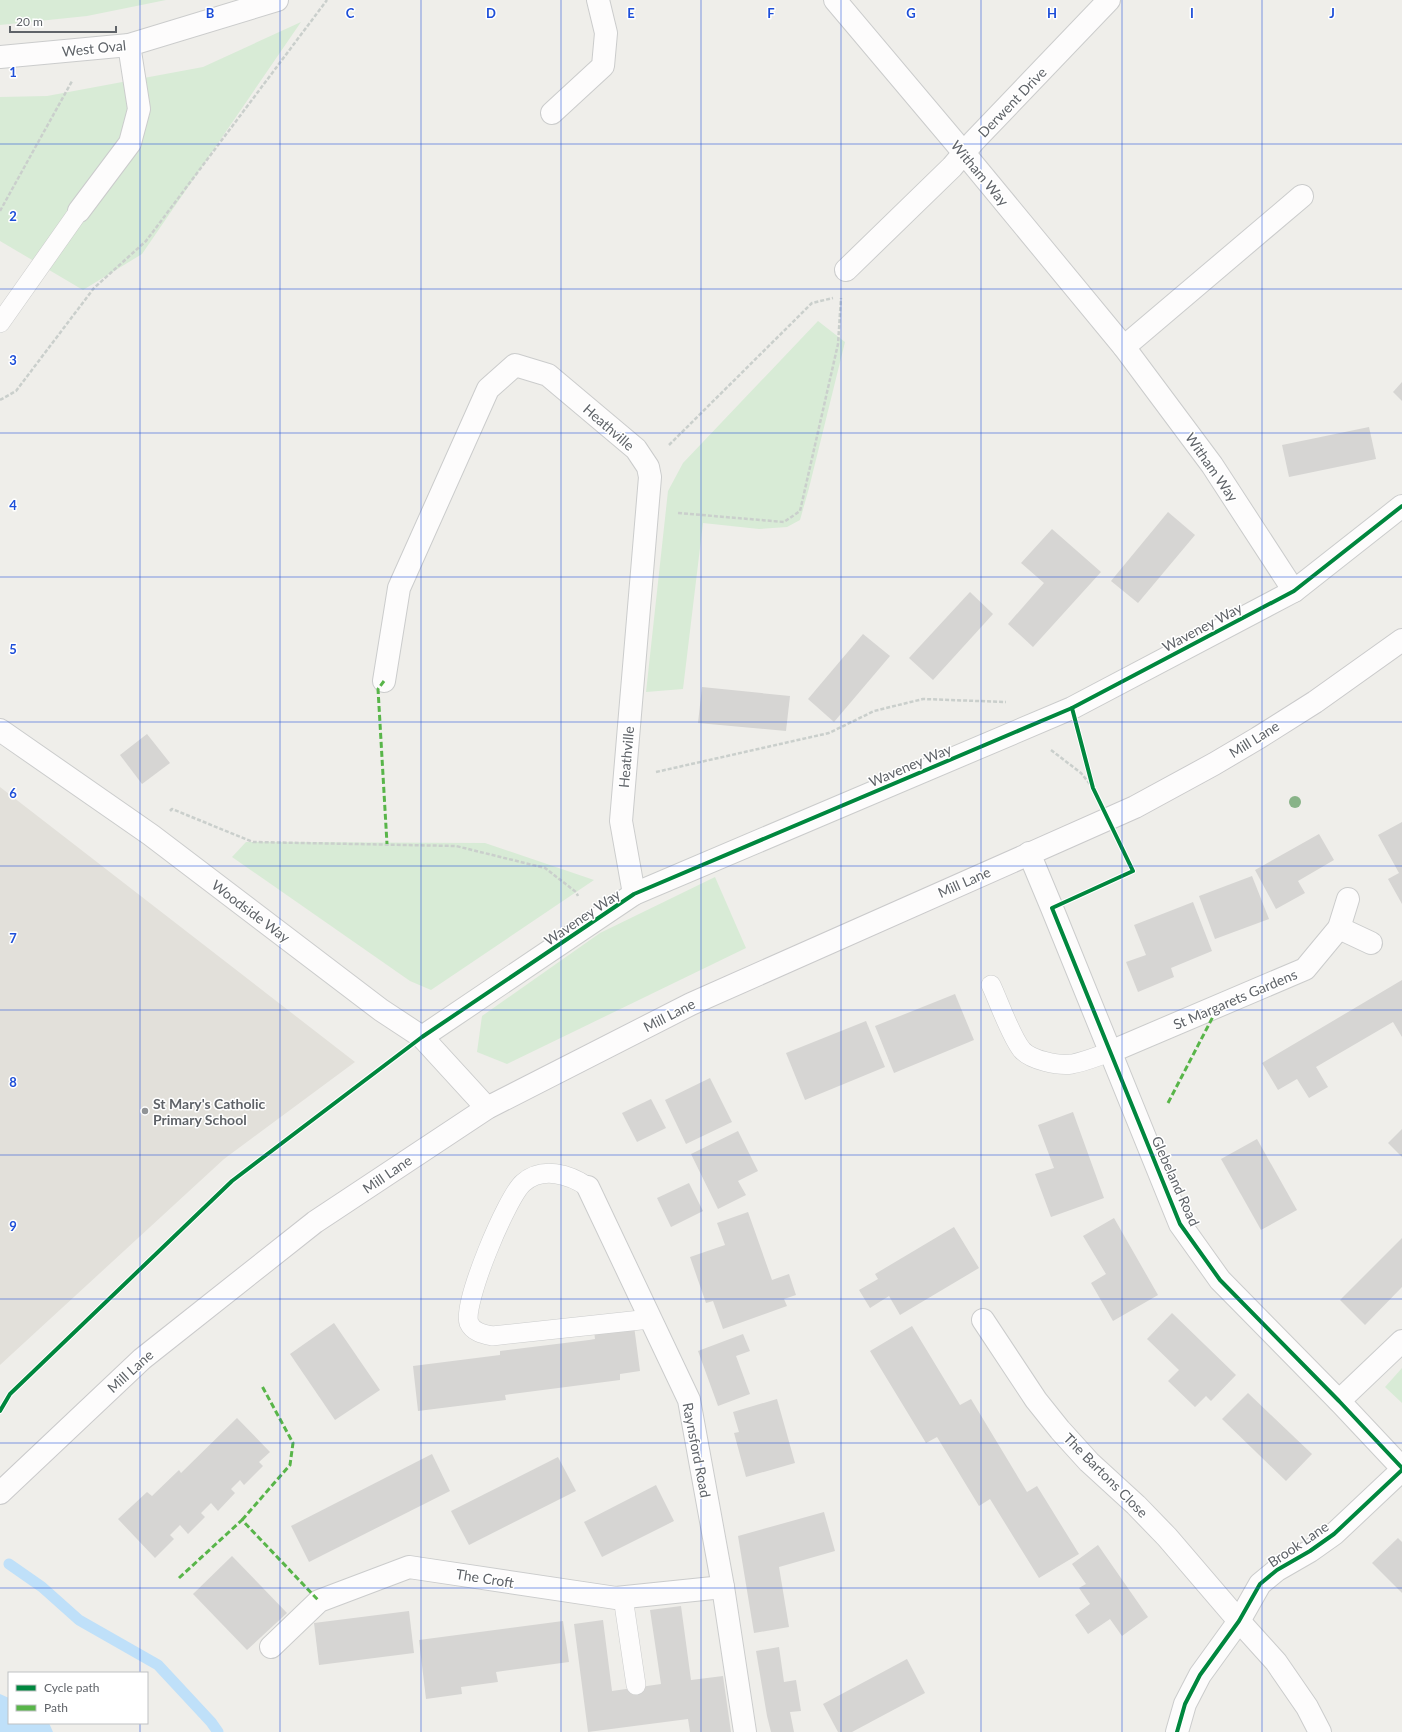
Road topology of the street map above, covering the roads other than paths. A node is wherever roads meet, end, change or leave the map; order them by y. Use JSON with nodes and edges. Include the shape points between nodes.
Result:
{"nodes":[{"id":1,"x":277,"y":0,"type":"edge"},
{"id":2,"x":598,"y":0,"type":"edge"},
{"id":3,"x":835,"y":0,"type":"edge"},
{"id":4,"x":1109,"y":0,"type":"edge"},
{"id":5,"x":129,"y":45,"type":"junction"},
{"id":6,"x":0,"y":56,"type":"edge"},
{"id":7,"x":552,"y":113,"type":"dead end"},
{"id":8,"x":964,"y":153,"type":"junction"},
{"id":9,"x":1302,"y":196,"type":"dead end"},
{"id":10,"x":79,"y":210,"type":"joint"},
{"id":11,"x":846,"y":270,"type":"dead end"},
{"id":12,"x":0,"y":323,"type":"edge"},
{"id":13,"x":1124,"y":347,"type":"junction"},
{"id":14,"x":1402,"y":506,"type":"edge"},
{"id":15,"x":1294,"y":591,"type":"junction"},
{"id":16,"x":1402,"y":640,"type":"edge"},
{"id":17,"x":384,"y":681,"type":"dead end"},
{"id":18,"x":0,"y":730,"type":"edge"},
{"id":19,"x":1028,"y":853,"type":"junction"},
{"id":20,"x":634,"y":894,"type":"junction"},
{"id":21,"x":1348,"y":899,"type":"dead end"},
{"id":22,"x":1339,"y":928,"type":"junction"},
{"id":23,"x":1371,"y":943,"type":"dead end"},
{"id":24,"x":991,"y":985,"type":"dead end"},
{"id":25,"x":422,"y":1037,"type":"junction"},
{"id":26,"x":1110,"y":1052,"type":"junction"},
{"id":27,"x":487,"y":1108,"type":"junction"},
{"id":28,"x":588,"y":1187,"type":"joint"},
{"id":29,"x":650,"y":1319,"type":"junction"},
{"id":30,"x":983,"y":1320,"type":"dead end"},
{"id":31,"x":1402,"y":1341,"type":"edge"},
{"id":32,"x":1339,"y":1401,"type":"junction"},
{"id":33,"x":1402,"y":1469,"type":"edge"},
{"id":34,"x":0,"y":1493,"type":"edge"},
{"id":35,"x":722,"y":1587,"type":"junction"},
{"id":36,"x":623,"y":1597,"type":"junction"},
{"id":37,"x":1239,"y":1622,"type":"junction"},
{"id":38,"x":271,"y":1647,"type":"dead end"},
{"id":39,"x":636,"y":1685,"type":"dead end"},
{"id":40,"x":745,"y":1732,"type":"edge"},
{"id":41,"x":1177,"y":1732,"type":"edge"},
{"id":42,"x":1320,"y":1732,"type":"edge"}],
"edges":[{"from":1,"to":5,"type":"street","name":"West Oval"},
{"from":2,"to":7,"type":"street","via":[[606,33],[603,66]]},
{"from":3,"to":8,"type":"street","name":"Witham Way"},
{"from":4,"to":8,"type":"street","name":"Derwent Drive"},
{"from":5,"to":6,"type":"street","name":"West Oval"},
{"from":5,"to":10,"type":"street","via":[[139,109],[130,143]]},
{"from":8,"to":11,"type":"street","name":"Derwent Drive","via":[[952,168]]},
{"from":8,"to":13,"type":"street","name":"Witham Way"},
{"from":9,"to":13,"type":"street"},
{"from":10,"to":12,"type":"lane"},
{"from":13,"to":15,"type":"street","name":"Witham Way","via":[[1212,465]]},
{"from":14,"to":15,"type":"street","name":"Waveney Way"},
{"from":15,"to":20,"type":"street","name":"Waveney Way","via":[[1072,708]]},
{"from":16,"to":19,"type":"street","name":"Mill Lane","via":[[1315,702],[1227,756],[1135,806]]},
{"from":17,"to":20,"type":"street","name":"Heathville","via":[[400,588],[488,389],[515,365],[548,375],[636,449],[648,467],[650,477],[621,821]]},
{"from":18,"to":25,"type":"street","name":"Woodside Way","via":[[151,835],[381,1010]]},
{"from":19,"to":26,"type":"street","name":"Glebeland Road"},
{"from":19,"to":27,"type":"street","name":"Mill Lane","via":[[691,1004]]},
{"from":20,"to":25,"type":"street","name":"Waveney Way"},
{"from":21,"to":22,"type":"street","name":"St Margarets Gardens"},
{"from":22,"to":23,"type":"street"},
{"from":22,"to":26,"type":"street","name":"St Margarets Gardens","via":[[1305,969]]},
{"from":24,"to":26,"type":"lane","via":[[1015,1038],[1022,1050],[1032,1057],[1047,1062],[1071,1064]]},
{"from":25,"to":27,"type":"street","name":"Woodside Way"},
{"from":26,"to":32,"type":"street","name":"Glebeland Road","via":[[1180,1224],[1220,1280]]},
{"from":27,"to":34,"type":"street","name":"Mill Lane","via":[[315,1222],[142,1360]]},
{"from":28,"to":29,"type":"street","name":"Raynsford Road"},
{"from":28,"to":29,"type":"lane","via":[[563,1174],[542,1174],[523,1182],[508,1203],[477,1279],[468,1313],[469,1324],[474,1330],[492,1336]]},
{"from":29,"to":35,"type":"street","name":"Raynsford Road","via":[[689,1400]]},
{"from":30,"to":37,"type":"street","name":"The Bartons Close","via":[[1036,1400],[1060,1430],[1089,1462],[1167,1536]]},
{"from":31,"to":32,"type":"street"},
{"from":32,"to":33,"type":"street","name":"Glebeland Road"},
{"from":33,"to":37,"type":"street","name":"Brook Lane","via":[[1334,1534],[1277,1570],[1260,1584]]},
{"from":35,"to":36,"type":"street","name":"The Croft"},
{"from":35,"to":40,"type":"street","name":"Raynsford Road"},
{"from":36,"to":38,"type":"street","name":"The Croft","via":[[409,1567],[319,1601]]},
{"from":36,"to":39,"type":"lane"},
{"from":37,"to":41,"type":"street","name":"Brook Lane","via":[[1200,1675],[1185,1704]]},
{"from":37,"to":42,"type":"street","via":[[1276,1662],[1307,1707]]}]}
